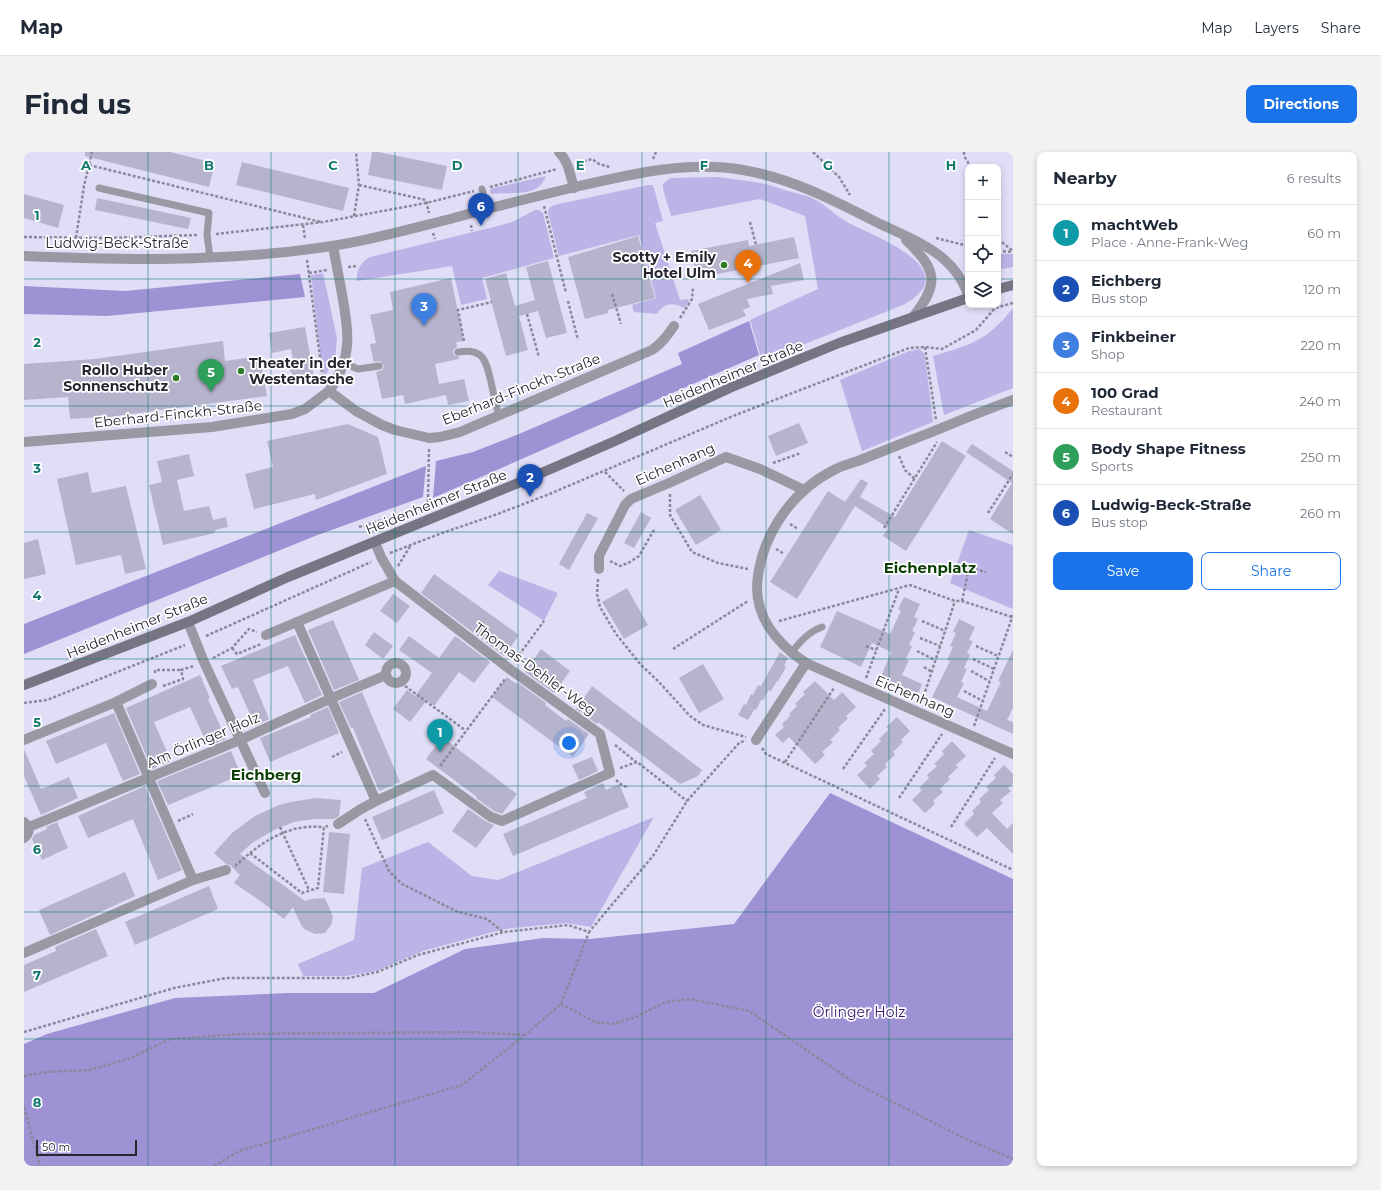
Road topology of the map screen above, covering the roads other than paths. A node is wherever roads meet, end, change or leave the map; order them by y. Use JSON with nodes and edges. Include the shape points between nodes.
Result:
{"nodes":[{"id":1,"x":559,"y":152,"type":"edge"},
{"id":2,"x":99,"y":188,"type":"dead end"},
{"id":3,"x":574,"y":188,"type":"junction"},
{"id":4,"x":482,"y":189,"type":"road end"},
{"id":5,"x":488,"y":209,"type":"junction"},
{"id":6,"x":898,"y":233,"type":"junction"},
{"id":7,"x":333,"y":246,"type":"junction"},
{"id":8,"x":24,"y":256,"type":"edge"},
{"id":9,"x":210,"y":257,"type":"junction"},
{"id":10,"x":1013,"y":285,"type":"edge"},
{"id":11,"x":965,"y":288,"type":"edge"},
{"id":12,"x":1001,"y":288,"type":"edge"},
{"id":13,"x":965,"y":297,"type":"edge"},
{"id":14,"x":913,"y":318,"type":"junction"},
{"id":15,"x":674,"y":326,"type":"dead end"},
{"id":16,"x":458,"y":352,"type":"dead end"},
{"id":17,"x":344,"y":363,"type":"junction"},
{"id":18,"x":379,"y":366,"type":"dead end"},
{"id":19,"x":329,"y":391,"type":"junction"},
{"id":20,"x":1013,"y":400,"type":"edge"},
{"id":21,"x":499,"y":415,"type":"junction"},
{"id":22,"x":24,"y":442,"type":"edge"},
{"id":23,"x":804,"y":490,"type":"junction"},
{"id":24,"x":375,"y":542,"type":"junction"},
{"id":25,"x":599,"y":569,"type":"road end"},
{"id":26,"x":393,"y":578,"type":"junction"},
{"id":27,"x":188,"y":622,"type":"junction"},
{"id":28,"x":297,"y":622,"type":"junction"},
{"id":29,"x":822,"y":627,"type":"dead end"},
{"id":30,"x":266,"y":635,"type":"road end"},
{"id":31,"x":790,"y":653,"type":"junction"},
{"id":32,"x":806,"y":663,"type":"junction"},
{"id":33,"x":386,"y":675,"type":"junction"},
{"id":34,"x":152,"y":684,"type":"road end"},
{"id":35,"x":24,"y":685,"type":"edge"},
{"id":36,"x":332,"y":698,"type":"junction"},
{"id":37,"x":116,"y":702,"type":"junction"},
{"id":38,"x":24,"y":740,"type":"edge"},
{"id":39,"x":240,"y":740,"type":"junction"},
{"id":40,"x":756,"y":740,"type":"road end"},
{"id":41,"x":1013,"y":754,"type":"edge"},
{"id":42,"x":150,"y":778,"type":"junction"},
{"id":43,"x":265,"y":793,"type":"dead end"},
{"id":44,"x":376,"y":801,"type":"junction"},
{"id":45,"x":27,"y":824,"type":"edge"},
{"id":46,"x":338,"y":824,"type":"road end"},
{"id":47,"x":24,"y":838,"type":"edge"},
{"id":48,"x":226,"y":870,"type":"road end"},
{"id":49,"x":193,"y":880,"type":"junction"},
{"id":50,"x":24,"y":953,"type":"edge"}],
"edges":[{"from":1,"to":3,"type":"street","via":[[566,160]]},
{"from":2,"to":9,"type":"lane","name":"Ludwig-Beck-Straße","via":[[209,213],[207,235]]},
{"from":3,"to":5,"type":"street","name":"Ludwig-Beck-Straße"},
{"from":3,"to":6,"type":"street","name":"Ludwig-Beck-Straße","via":[[655,170],[710,166],[745,170],[788,181]]},
{"from":4,"to":5,"type":"lane"},
{"from":5,"to":7,"type":"street","name":"Ludwig-Beck-Straße","via":[[392,234]]},
{"from":6,"to":11,"type":"street","name":"Ludwig-Beck-Straße","via":[[927,247],[948,262]]},
{"from":6,"to":14,"type":"street","name":"Ludwig-Beck-Straße","via":[[922,258],[932,274],[928,294]]},
{"from":7,"to":9,"type":"street","name":"Ludwig-Beck-Straße"},
{"from":7,"to":17,"type":"street","name":"Eberhard-Finckh-Straße","via":[[347,320],[348,341]]},
{"from":8,"to":9,"type":"street","name":"Ludwig-Beck-Straße"},
{"from":10,"to":12,"type":"main road"},
{"from":13,"to":14,"type":"main road","name":"Heidenheimer Straße"},
{"from":14,"to":24,"type":"main road","name":"Heidenheimer Straße","via":[[840,343],[732,387],[523,481]]},
{"from":15,"to":21,"type":"street","name":"Eberhard-Finckh-Straße","via":[[666,338],[652,350]]},
{"from":16,"to":21,"type":"lane","via":[[469,350],[481,356],[488,368]]},
{"from":17,"to":18,"type":"lane","via":[[358,369]]},
{"from":17,"to":19,"type":"street","name":"Eberhard-Finckh-Straße","via":[[338,379]]},
{"from":19,"to":21,"type":"street","name":"Eberhard-Finckh-Straße","via":[[382,425],[429,438],[449,435]]},
{"from":19,"to":22,"type":"street","name":"Eberhard-Finckh-Straße","via":[[305,409],[292,414],[212,427]]},
{"from":20,"to":23,"type":"street","name":"Eichenhang","via":[[832,470]]},
{"from":23,"to":25,"type":"street","name":"Eichenhang","via":[[726,457],[631,498],[599,556]]},
{"from":23,"to":31,"type":"street","name":"Eichenhang","via":[[795,498],[769,536],[758,571],[756,589],[767,624]]},
{"from":24,"to":26,"type":"street","name":"Thomas-Dehler-Weg"},
{"from":24,"to":27,"type":"main road","name":"Heidenheimer Straße","via":[[288,577]]},
{"from":26,"to":28,"type":"street"},
{"from":26,"to":44,"type":"street","name":"Thomas-Dehler-Weg","via":[[510,669],[600,734],[610,773],[502,821],[491,817],[433,775]]},
{"from":27,"to":35,"type":"main road","name":"Heidenheimer Straße"},
{"from":27,"to":39,"type":"street"},
{"from":28,"to":30,"type":"street"},
{"from":28,"to":36,"type":"street"},
{"from":29,"to":31,"type":"lane","via":[[803,638]]},
{"from":31,"to":32,"type":"street","name":"Eichenhang"},
{"from":32,"to":40,"type":"street"},
{"from":32,"to":41,"type":"street","name":"Eichenhang"},
{"from":33,"to":33,"type":"street","name":"Am Örlinger Holz","via":[[386,669],[395,662],[406,670],[406,677],[401,683],[390,682]]},
{"from":33,"to":36,"type":"street","name":"Am Örlinger Holz"},
{"from":34,"to":37,"type":"street"},
{"from":36,"to":39,"type":"street","name":"Am Örlinger Holz"},
{"from":36,"to":44,"type":"street"},
{"from":37,"to":38,"type":"street"},
{"from":37,"to":42,"type":"street"},
{"from":39,"to":42,"type":"street","name":"Am Örlinger Holz"},
{"from":39,"to":43,"type":"street"},
{"from":42,"to":45,"type":"street","name":"Am Örlinger Holz"},
{"from":42,"to":49,"type":"street"},
{"from":44,"to":46,"type":"street"},
{"from":45,"to":47,"type":"street","name":"Am Örlinger Holz","via":[[29,832]]},
{"from":48,"to":49,"type":"street"},
{"from":49,"to":50,"type":"street"}]}
